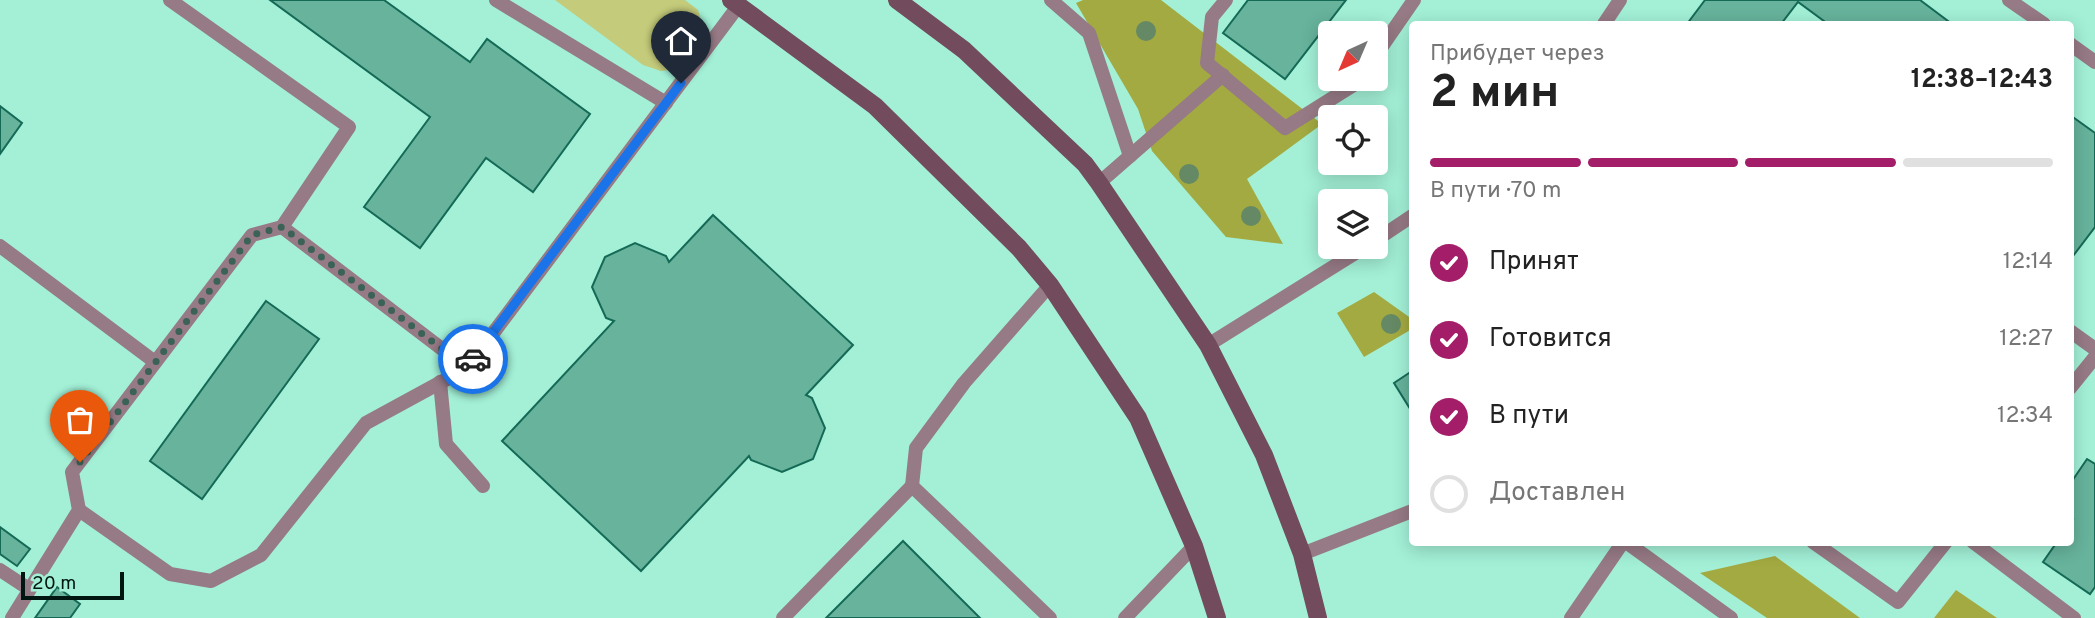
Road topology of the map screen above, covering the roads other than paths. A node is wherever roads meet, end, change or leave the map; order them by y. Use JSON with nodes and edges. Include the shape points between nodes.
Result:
{"nodes":[{"id":1,"x":170,"y":0,"type":"edge"},
{"id":2,"x":496,"y":0,"type":"edge"},
{"id":3,"x":897,"y":0,"type":"edge"},
{"id":4,"x":1051,"y":0,"type":"edge"},
{"id":5,"x":1226,"y":0,"type":"edge"},
{"id":6,"x":1414,"y":0,"type":"edge"},
{"id":7,"x":1620,"y":0,"type":"edge"},
{"id":8,"x":2010,"y":0,"type":"edge"},
{"id":9,"x":737,"y":2,"type":"edge"},
{"id":10,"x":1606,"y":21,"type":"edge"},
{"id":11,"x":2039,"y":21,"type":"edge"},
{"id":12,"x":1388,"y":38,"type":"edge"},
{"id":13,"x":2074,"y":47,"type":"edge"},
{"id":14,"x":2095,"y":62,"type":"edge"},
{"id":15,"x":1223,"y":75,"type":"junction"},
{"id":16,"x":1344,"y":91,"type":"edge"},
{"id":17,"x":666,"y":103,"type":"junction"},
{"id":18,"x":1130,"y":156,"type":"junction"},
{"id":19,"x":1098,"y":183,"type":"junction"},
{"id":20,"x":1409,"y":218,"type":"edge"},
{"id":21,"x":282,"y":227,"type":"junction"},
{"id":22,"x":1388,"y":232,"type":"edge"},
{"id":23,"x":0,"y":246,"type":"edge"},
{"id":24,"x":1346,"y":259,"type":"edge"},
{"id":25,"x":1050,"y":285,"type":"junction"},
{"id":26,"x":2074,"y":334,"type":"edge"},
{"id":27,"x":1208,"y":345,"type":"junction"},
{"id":28,"x":2095,"y":349,"type":"edge"},
{"id":29,"x":2095,"y":357,"type":"edge"},
{"id":30,"x":155,"y":362,"type":"junction"},
{"id":31,"x":467,"y":368,"type":"junction"},
{"id":32,"x":440,"y":382,"type":"junction"},
{"id":33,"x":2074,"y":383,"type":"edge"},
{"id":34,"x":483,"y":486,"type":"dead end"},
{"id":35,"x":912,"y":486,"type":"junction"},
{"id":36,"x":79,"y":510,"type":"junction"},
{"id":37,"x":1409,"y":513,"type":"edge"},
{"id":38,"x":1194,"y":546,"type":"junction"},
{"id":39,"x":1622,"y":546,"type":"edge"},
{"id":40,"x":1631,"y":546,"type":"edge"},
{"id":41,"x":1819,"y":546,"type":"edge"},
{"id":42,"x":1943,"y":546,"type":"edge"},
{"id":43,"x":1978,"y":546,"type":"edge"},
{"id":44,"x":1302,"y":554,"type":"junction"},
{"id":45,"x":0,"y":570,"type":"edge"},
{"id":46,"x":29,"y":589,"type":"junction"},
{"id":47,"x":12,"y":618,"type":"edge"},
{"id":48,"x":783,"y":618,"type":"edge"},
{"id":49,"x":1050,"y":618,"type":"edge"},
{"id":50,"x":1125,"y":618,"type":"edge"},
{"id":51,"x":1217,"y":618,"type":"edge"},
{"id":52,"x":1318,"y":618,"type":"edge"},
{"id":53,"x":1571,"y":618,"type":"edge"},
{"id":54,"x":1731,"y":618,"type":"edge"},
{"id":55,"x":2074,"y":618,"type":"edge"}],
"edges":[{"from":1,"to":21,"type":"lane","via":[[349,127]]},
{"from":2,"to":17,"type":"lane"},
{"from":3,"to":19,"type":"main road","via":[[964,50],[1085,164]]},
{"from":4,"to":18,"type":"lane","via":[[1089,33]]},
{"from":5,"to":15,"type":"lane","via":[[1212,17],[1207,63]]},
{"from":6,"to":12,"type":"lane"},
{"from":7,"to":10,"type":"lane"},
{"from":8,"to":11,"type":"lane"},
{"from":9,"to":17,"type":"lane"},
{"from":9,"to":25,"type":"main road","via":[[875,106],[1019,248]]},
{"from":13,"to":14,"type":"lane"},
{"from":15,"to":16,"type":"lane","via":[[1285,128]]},
{"from":15,"to":18,"type":"lane"},
{"from":17,"to":31,"type":"lane"},
{"from":18,"to":19,"type":"lane"},
{"from":19,"to":27,"type":"main road"},
{"from":20,"to":22,"type":"lane"},
{"from":21,"to":30,"type":"lane","via":[[252,235]]},
{"from":21,"to":31,"type":"lane"},
{"from":23,"to":30,"type":"lane"},
{"from":24,"to":27,"type":"lane"},
{"from":25,"to":35,"type":"lane","via":[[964,383],[916,448]]},
{"from":25,"to":38,"type":"main road","via":[[1138,418]]},
{"from":26,"to":28,"type":"lane"},
{"from":27,"to":44,"type":"main road","via":[[1264,455]]},
{"from":29,"to":33,"type":"lane"},
{"from":30,"to":36,"type":"lane","via":[[72,472]]},
{"from":31,"to":32,"type":"lane"},
{"from":32,"to":34,"type":"lane","via":[[446,444]]},
{"from":32,"to":36,"type":"lane","via":[[366,423],[261,555],[211,580],[170,574]]},
{"from":35,"to":48,"type":"lane"},
{"from":35,"to":49,"type":"lane"},
{"from":36,"to":46,"type":"lane"},
{"from":37,"to":44,"type":"lane"},
{"from":38,"to":50,"type":"lane"},
{"from":38,"to":51,"type":"main road"},
{"from":39,"to":53,"type":"lane"},
{"from":40,"to":54,"type":"lane"},
{"from":41,"to":42,"type":"lane","via":[[1898,602]]},
{"from":43,"to":55,"type":"lane"},
{"from":44,"to":52,"type":"main road"},
{"from":45,"to":46,"type":"lane"},
{"from":46,"to":47,"type":"lane"}]}
